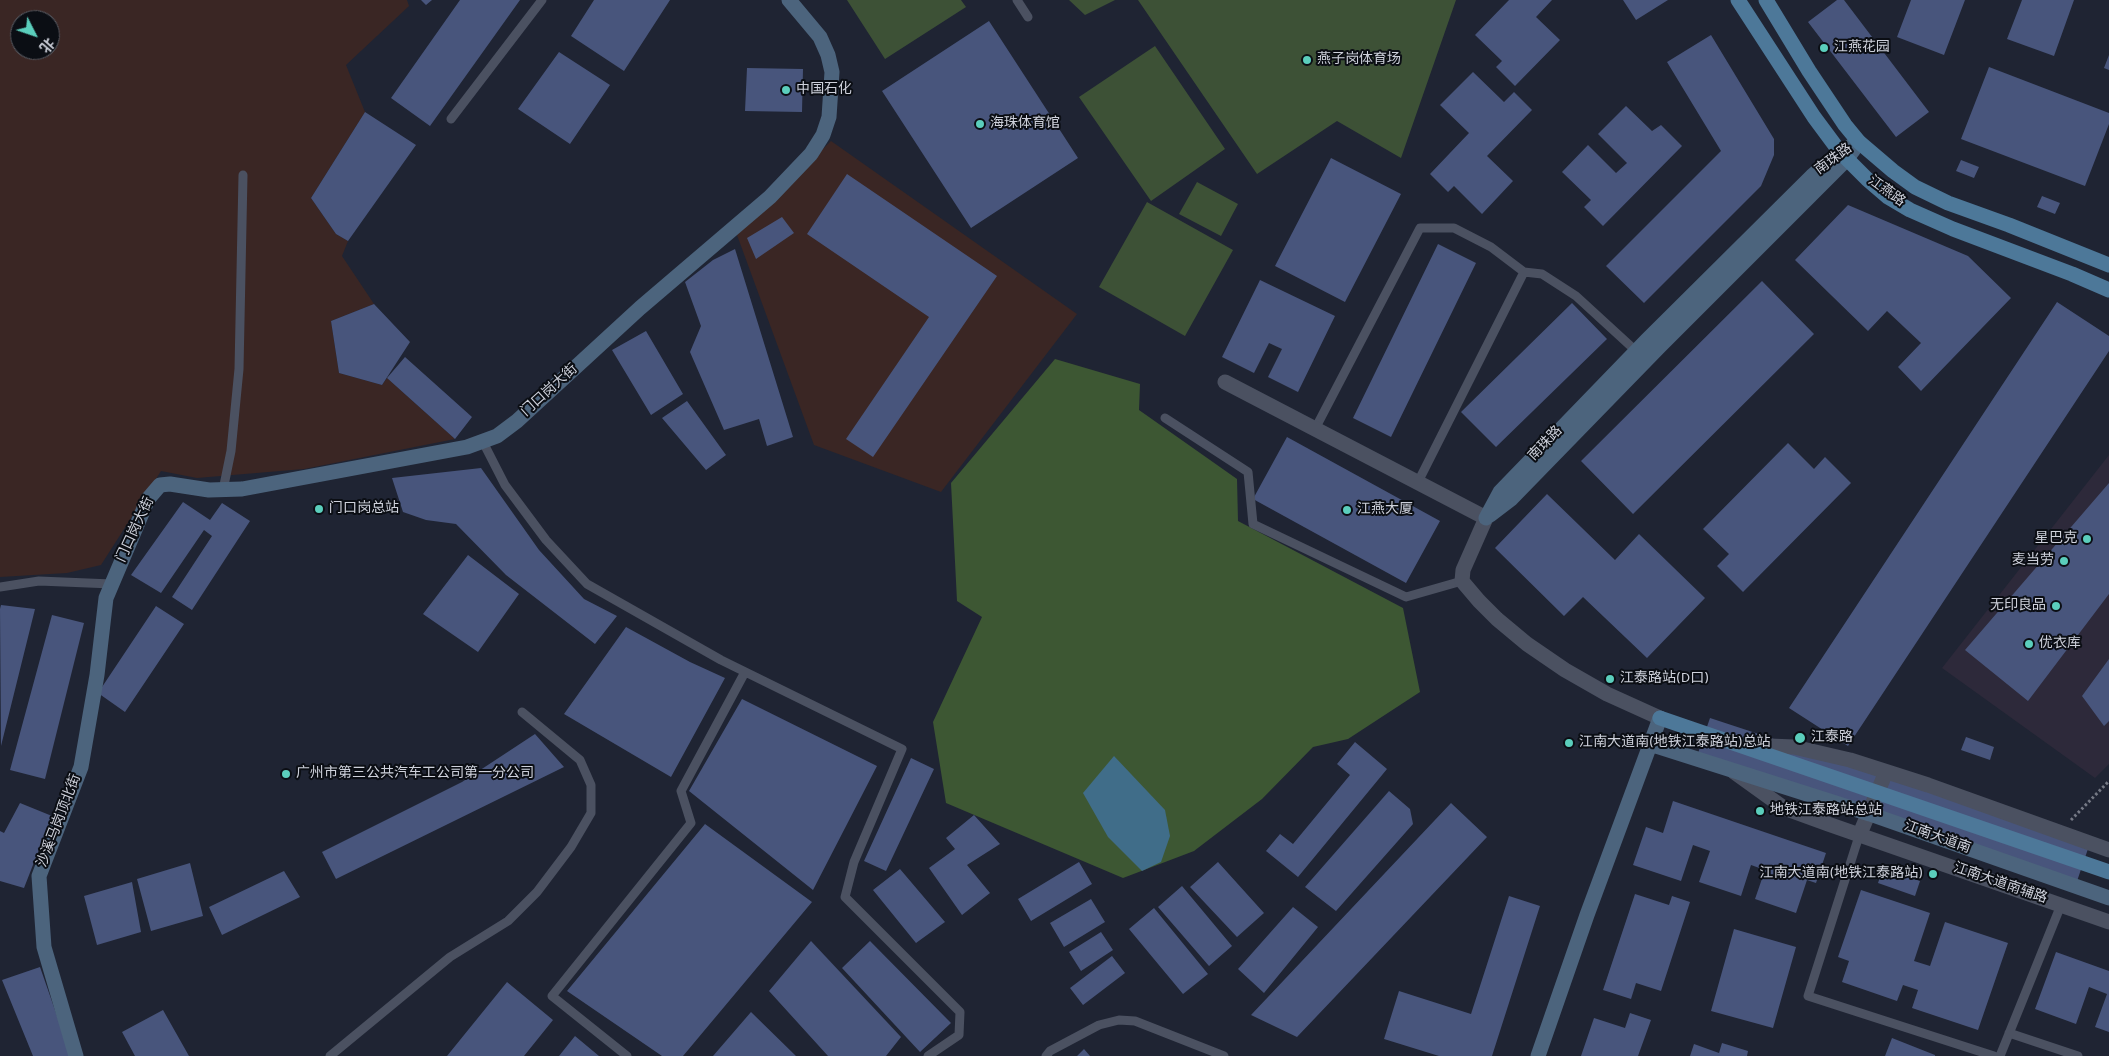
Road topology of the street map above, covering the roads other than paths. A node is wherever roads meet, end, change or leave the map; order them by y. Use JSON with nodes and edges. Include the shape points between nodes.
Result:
{"nodes":[{"id":1,"x":542,"y":0,"type":"edge"},
{"id":2,"x":789,"y":0,"type":"edge"},
{"id":3,"x":1017,"y":0,"type":"edge"},
{"id":4,"x":1738,"y":0,"type":"edge"},
{"id":5,"x":1766,"y":0,"type":"edge"},
{"id":6,"x":1028,"y":17,"type":"dead end"},
{"id":7,"x":451,"y":119,"type":"dead end"},
{"id":8,"x":1859,"y":142,"type":"junction"},
{"id":9,"x":1843,"y":156,"type":"junction"},
{"id":10,"x":243,"y":175,"type":"dead end"},
{"id":11,"x":2109,"y":265,"type":"edge"},
{"id":12,"x":1524,"y":272,"type":"junction"},
{"id":13,"x":2109,"y":290,"type":"edge"},
{"id":14,"x":1636,"y":351,"type":"junction"},
{"id":15,"x":1225,"y":382,"type":"dead end"},
{"id":16,"x":1165,"y":418,"type":"dead end"},
{"id":17,"x":1316,"y":429,"type":"junction"},
{"id":18,"x":483,"y":442,"type":"junction"},
{"id":19,"x":1418,"y":482,"type":"junction"},
{"id":20,"x":223,"y":490,"type":"junction"},
{"id":21,"x":1486,"y":518,"type":"junction"},
{"id":22,"x":1462,"y":581,"type":"junction"},
{"id":23,"x":112,"y":584,"type":"junction"},
{"id":24,"x":0,"y":587,"type":"edge"},
{"id":25,"x":745,"y":672,"type":"junction"},
{"id":26,"x":522,"y":712,"type":"dead end"},
{"id":27,"x":1660,"y":718,"type":"junction"},
{"id":28,"x":1650,"y":744,"type":"junction"},
{"id":29,"x":1742,"y":745,"type":"junction"},
{"id":30,"x":1730,"y":768,"type":"junction"},
{"id":31,"x":1886,"y":772,"type":"junction"},
{"id":32,"x":1879,"y":792,"type":"junction"},
{"id":33,"x":1870,"y":814,"type":"junction"},
{"id":34,"x":1859,"y":836,"type":"junction"},
{"id":35,"x":2109,"y":850,"type":"edge"},
{"id":36,"x":2109,"y":872,"type":"edge"},
{"id":37,"x":2109,"y":898,"type":"edge"},
{"id":38,"x":2061,"y":905,"type":"junction"},
{"id":39,"x":2109,"y":922,"type":"edge"},
{"id":40,"x":2009,"y":1033,"type":"junction"},
{"id":41,"x":76,"y":1056,"type":"edge"},
{"id":42,"x":330,"y":1056,"type":"edge"},
{"id":43,"x":627,"y":1056,"type":"edge"},
{"id":44,"x":928,"y":1056,"type":"edge"},
{"id":45,"x":1046,"y":1056,"type":"edge"},
{"id":46,"x":1224,"y":1056,"type":"edge"},
{"id":47,"x":1538,"y":1056,"type":"edge"},
{"id":48,"x":1994,"y":1056,"type":"edge"},
{"id":49,"x":2000,"y":1056,"type":"edge"},
{"id":50,"x":2078,"y":1056,"type":"edge"}],
"edges":[{"from":1,"to":7,"type":"lane"},
{"from":2,"to":18,"type":"street","name":"门口岗大街","via":[[820,37],[832,72],[829,117],[811,154],[770,197],[640,308],[517,421]]},
{"from":3,"to":6,"type":"lane"},
{"from":4,"to":9,"type":"main road","name":"江燕路"},
{"from":5,"to":8,"type":"main road","name":"江燕路","via":[[1809,71]]},
{"from":8,"to":9,"type":"street","name":"南珠路"},
{"from":8,"to":11,"type":"main road","name":"江燕路","via":[[1915,187],[1948,203]]},
{"from":9,"to":13,"type":"main road","name":"江燕路","via":[[1888,197],[1910,210]]},
{"from":9,"to":14,"type":"street","name":"南珠路","via":[[1812,176]]},
{"from":9,"to":21,"type":"street","name":"南珠路","via":[[1511,499]]},
{"from":10,"to":20,"type":"lane","via":[[239,369],[231,451]]},
{"from":12,"to":14,"type":"lane","via":[[1542,274],[1576,296]]},
{"from":12,"to":17,"type":"lane","via":[[1491,248],[1454,228],[1420,228]]},
{"from":12,"to":19,"type":"lane"},
{"from":14,"to":21,"type":"street","name":"南珠路","via":[[1500,492]]},
{"from":15,"to":17,"type":"street"},
{"from":16,"to":22,"type":"lane","via":[[1248,472],[1253,524],[1406,597]]},
{"from":17,"to":19,"type":"street"},
{"from":18,"to":20,"type":"street","name":"门口岗大街","via":[[288,482]]},
{"from":18,"to":25,"type":"lane","via":[[505,485],[546,540],[587,584]]},
{"from":19,"to":21,"type":"street"},
{"from":20,"to":23,"type":"street","name":"门口岗大街","via":[[160,485],[148,499]]},
{"from":21,"to":22,"type":"street","via":[[1466,560]]},
{"from":22,"to":27,"type":"street","via":[[1497,619],[1558,665],[1607,694]]},
{"from":23,"to":24,"type":"lane","via":[[39,581]]},
{"from":23,"to":41,"type":"street","name":"沙溪马岗顶北街","via":[[106,598],[81,767],[39,876],[44,948]]},
{"from":25,"to":43,"type":"lane","via":[[681,791],[692,823],[552,996]]},
{"from":25,"to":44,"type":"lane","via":[[902,749],[854,862],[845,897],[960,1012],[959,1035]]},
{"from":26,"to":42,"type":"lane","via":[[580,760],[591,785],[591,813],[571,847],[537,892],[508,921],[450,957]]},
{"from":27,"to":28,"type":"street"},
{"from":27,"to":29,"type":"main road","name":"江南大道南"},
{"from":28,"to":30,"type":"street","name":"江南大道南"},
{"from":28,"to":47,"type":"street"},
{"from":29,"to":31,"type":"street","via":[[1794,747]]},
{"from":29,"to":32,"type":"main road","name":"江南大道南"},
{"from":30,"to":33,"type":"street","name":"江南大道南"},
{"from":30,"to":34,"type":"street","name":"江南大道南辅路","via":[[1784,808]]},
{"from":31,"to":32,"type":"street"},
{"from":31,"to":35,"type":"street"},
{"from":32,"to":33,"type":"street"},
{"from":32,"to":36,"type":"main road","name":"江南大道南"},
{"from":33,"to":34,"type":"street"},
{"from":33,"to":37,"type":"street","name":"江南大道南"},
{"from":34,"to":38,"type":"street","name":"江南大道南辅路"},
{"from":34,"to":48,"type":"lane","via":[[1808,996]]},
{"from":38,"to":39,"type":"street","name":"江南大道南辅路"},
{"from":38,"to":40,"type":"lane"},
{"from":40,"to":49,"type":"lane"},
{"from":40,"to":50,"type":"lane"},
{"from":45,"to":46,"type":"lane","via":[[1099,1025],[1119,1020],[1134,1021]]}]}
